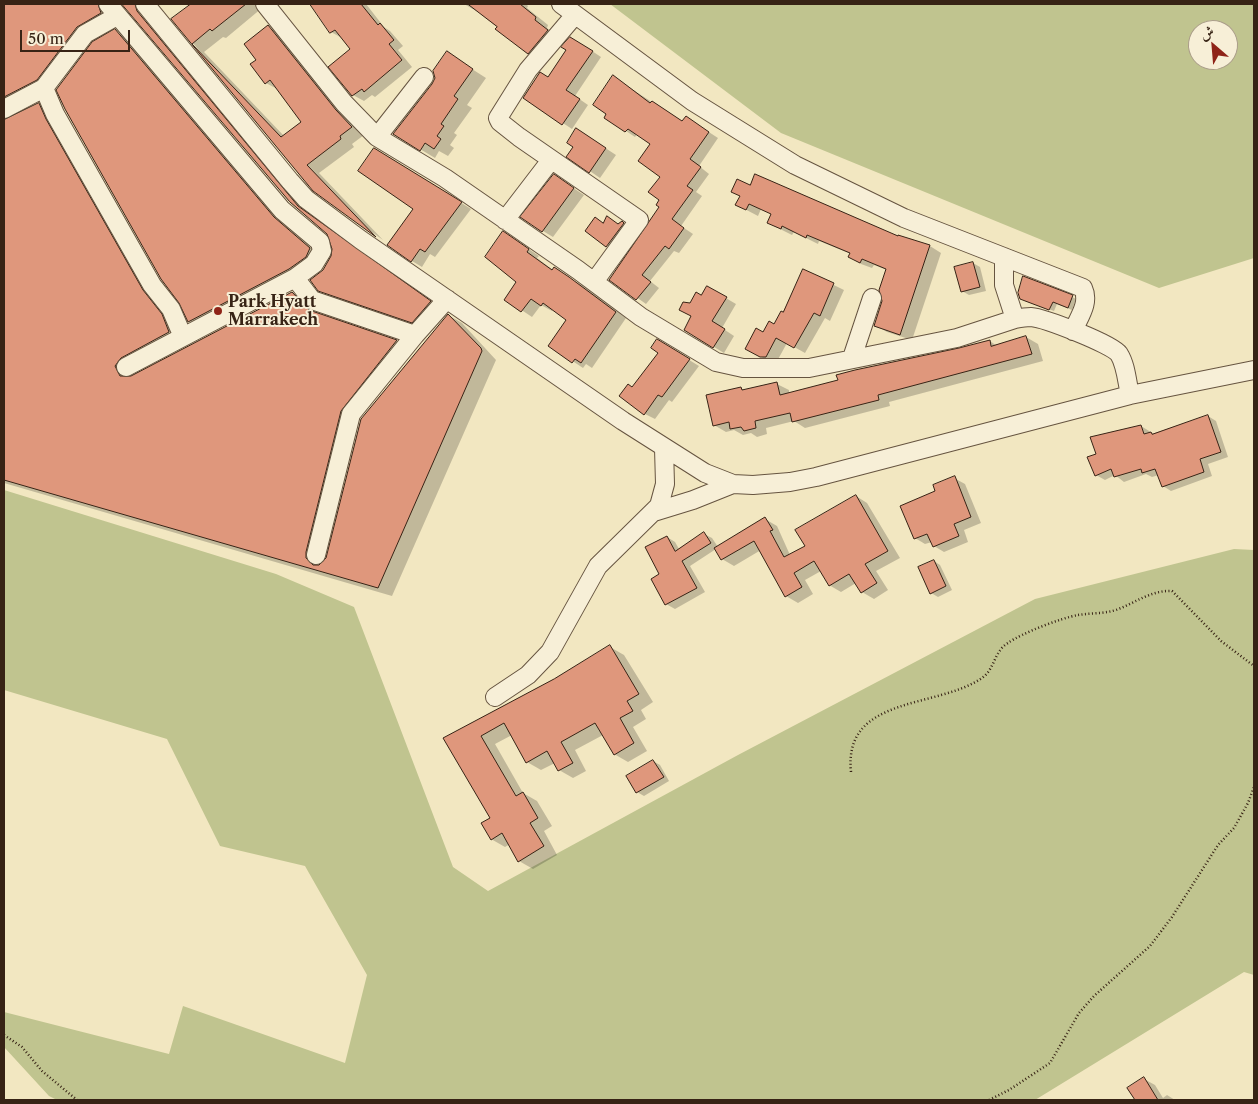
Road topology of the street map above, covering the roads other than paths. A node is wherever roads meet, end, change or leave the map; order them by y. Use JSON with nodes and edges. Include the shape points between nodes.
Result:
{"nodes":[{"id":1,"x":145,"y":4,"type":"edge"},
{"id":2,"x":265,"y":4,"type":"edge"},
{"id":3,"x":561,"y":4,"type":"edge"},
{"id":4,"x":112,"y":10,"type":"edge"},
{"id":5,"x":574,"y":16,"type":"junction"},
{"id":6,"x":424,"y":77,"type":"dead end"},
{"id":7,"x":44,"y":88,"type":"junction"},
{"id":8,"x":4,"y":109,"type":"edge"},
{"id":9,"x":378,"y":137,"type":"junction"},
{"id":10,"x":551,"y":160,"type":"junction"},
{"id":11,"x":505,"y":220,"type":"junction"},
{"id":12,"x":1004,"y":257,"type":"junction"},
{"id":13,"x":295,"y":278,"type":"junction"},
{"id":14,"x":594,"y":282,"type":"junction"},
{"id":15,"x":872,"y":298,"type":"dead end"},
{"id":16,"x":447,"y":299,"type":"junction"},
{"id":17,"x":1015,"y":319,"type":"junction"},
{"id":18,"x":1073,"y":331,"type":"junction"},
{"id":19,"x":415,"y":336,"type":"junction"},
{"id":20,"x":183,"y":337,"type":"junction"},
{"id":21,"x":852,"y":358,"type":"junction"},
{"id":22,"x":126,"y":367,"type":"dead end"},
{"id":23,"x":1254,"y":370,"type":"edge"},
{"id":24,"x":1130,"y":395,"type":"junction"},
{"id":25,"x":664,"y":448,"type":"junction"},
{"id":26,"x":733,"y":484,"type":"junction"},
{"id":27,"x":665,"y":490,"type":"junction"},
{"id":28,"x":687,"y":502,"type":"junction"},
{"id":29,"x":654,"y":512,"type":"junction"},
{"id":30,"x":316,"y":555,"type":"dead end"},
{"id":31,"x":495,"y":697,"type":"dead end"}],
"edges":[{"from":1,"to":16,"type":"street","via":[[306,199]]},
{"from":2,"to":9,"type":"street","via":[[344,103]]},
{"from":3,"to":5,"type":"street"},
{"from":4,"to":7,"type":"street","via":[[85,34]]},
{"from":4,"to":13,"type":"street","via":[[282,210],[320,242],[322,251],[314,264]]},
{"from":5,"to":10,"type":"street","via":[[528,70],[498,118]]},
{"from":5,"to":12,"type":"street","via":[[692,101],[795,165],[904,218]]},
{"from":6,"to":9,"type":"street"},
{"from":7,"to":8,"type":"street"},
{"from":7,"to":20,"type":"street","via":[[55,114],[152,285],[171,310]]},
{"from":9,"to":11,"type":"street"},
{"from":10,"to":11,"type":"street"},
{"from":10,"to":14,"type":"street","via":[[639,220]]},
{"from":11,"to":14,"type":"street"},
{"from":12,"to":17,"type":"street","via":[[1004,285]]},
{"from":12,"to":18,"type":"street","via":[[1083,288],[1085,304]]},
{"from":13,"to":19,"type":"street","via":[[312,300]]},
{"from":13,"to":20,"type":"street"},
{"from":14,"to":21,"type":"street","via":[[641,317],[716,362],[743,368],[800,368]]},
{"from":15,"to":21,"type":"street"},
{"from":16,"to":19,"type":"street"},
{"from":16,"to":25,"type":"street"},
{"from":17,"to":18,"type":"street","via":[[1030,317]]},
{"from":17,"to":21,"type":"street","via":[[957,338]]},
{"from":18,"to":24,"type":"street","via":[[1118,353]]},
{"from":19,"to":30,"type":"street","via":[[352,414]]},
{"from":20,"to":22,"type":"street"},
{"from":23,"to":24,"type":"street"},
{"from":24,"to":26,"type":"street","via":[[816,477],[766,485]]},
{"from":25,"to":26,"type":"street","via":[[705,473]]},
{"from":25,"to":27,"type":"street"},
{"from":26,"to":28,"type":"street"},
{"from":27,"to":28,"type":"street","via":[[674,498]]},
{"from":27,"to":29,"type":"street"},
{"from":28,"to":29,"type":"street"},
{"from":29,"to":31,"type":"street","via":[[598,566],[550,652],[528,675]]}]}
